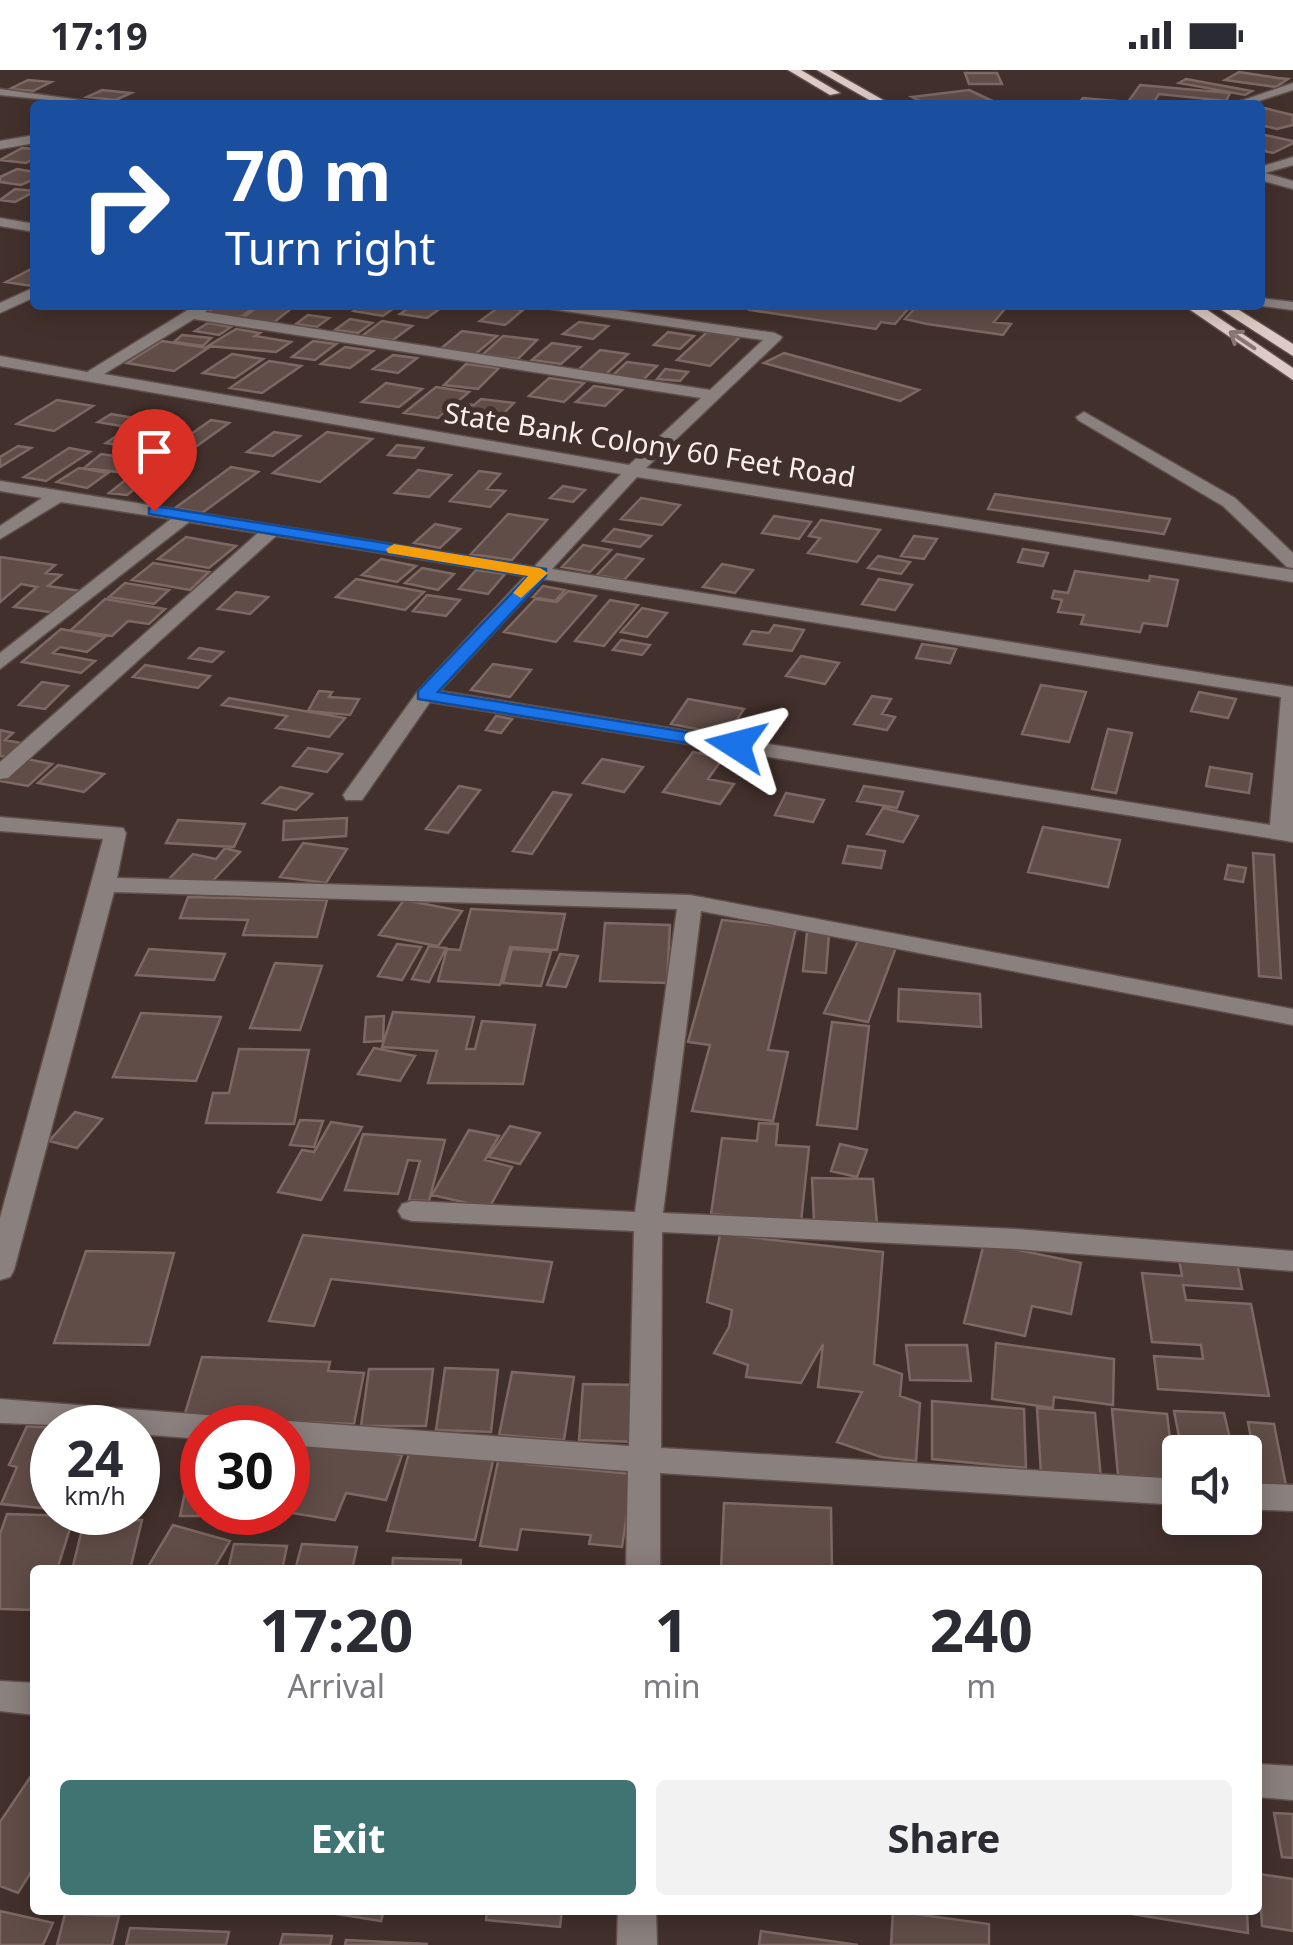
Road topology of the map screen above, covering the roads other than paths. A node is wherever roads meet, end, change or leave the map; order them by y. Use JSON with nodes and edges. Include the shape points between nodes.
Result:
{"nodes":[{"id":1,"x":793,"y":70,"type":"edge"},
{"id":2,"x":822,"y":70,"type":"edge"},
{"id":3,"x":14,"y":78,"type":"dead end"},
{"id":4,"x":0,"y":84,"type":"edge"},
{"id":5,"x":1289,"y":90,"type":"edge"},
{"id":6,"x":0,"y":92,"type":"edge"},
{"id":7,"x":840,"y":96,"type":"dead end"},
{"id":8,"x":58,"y":100,"type":"edge"},
{"id":9,"x":877,"y":100,"type":"edge"},
{"id":10,"x":1253,"y":100,"type":"edge"},
{"id":11,"x":30,"y":139,"type":"edge"},
{"id":12,"x":0,"y":145,"type":"edge"},
{"id":13,"x":1293,"y":161,"type":"edge"},
{"id":14,"x":1265,"y":171,"type":"edge"},
{"id":15,"x":1265,"y":175,"type":"edge"},
{"id":16,"x":1293,"y":184,"type":"edge"},
{"id":17,"x":0,"y":222,"type":"edge"},
{"id":18,"x":30,"y":227,"type":"edge"},
{"id":19,"x":0,"y":286,"type":"edge"},
{"id":20,"x":30,"y":291,"type":"edge"},
{"id":21,"x":30,"y":294,"type":"edge"},
{"id":22,"x":1265,"y":303,"type":"edge"},
{"id":23,"x":1293,"y":306,"type":"edge"},
{"id":24,"x":0,"y":309,"type":"edge"},
{"id":25,"x":197,"y":310,"type":"edge"},
{"id":26,"x":205,"y":310,"type":"edge"},
{"id":27,"x":586,"y":310,"type":"edge"},
{"id":28,"x":1197,"y":310,"type":"edge"},
{"id":29,"x":1230,"y":310,"type":"edge"},
{"id":30,"x":1293,"y":352,"type":"edge"},
{"id":31,"x":0,"y":360,"type":"edge"},
{"id":32,"x":1293,"y":375,"type":"edge"},
{"id":33,"x":91,"y":376,"type":"junction"},
{"id":34,"x":713,"y":395,"type":"junction"},
{"id":35,"x":1084,"y":417,"type":"dead end"},
{"id":36,"x":633,"y":471,"type":"junction"},
{"id":37,"x":0,"y":486,"type":"edge"},
{"id":38,"x":58,"y":496,"type":"junction"},
{"id":39,"x":186,"y":516,"type":"junction"},
{"id":40,"x":272,"y":530,"type":"junction"},
{"id":41,"x":0,"y":534,"type":"edge"},
{"id":42,"x":1293,"y":563,"type":"edge"},
{"id":43,"x":540,"y":573,"type":"junction"},
{"id":44,"x":1293,"y":576,"type":"edge"},
{"id":45,"x":0,"y":663,"type":"edge"},
{"id":46,"x":425,"y":695,"type":"junction"},
{"id":47,"x":0,"y":773,"type":"edge"},
{"id":48,"x":354,"y":795,"type":"dead end"},
{"id":49,"x":0,"y":824,"type":"edge"},
{"id":50,"x":1286,"y":834,"type":"edge"},
{"id":51,"x":104,"y":886,"type":"junction"},
{"id":52,"x":690,"y":902,"type":"junction"},
{"id":53,"x":1293,"y":1017,"type":"edge"},
{"id":54,"x":412,"y":1211,"type":"dead end"},
{"id":55,"x":648,"y":1220,"type":"junction"},
{"id":56,"x":1293,"y":1262,"type":"edge"},
{"id":57,"x":0,"y":1270,"type":"edge"},
{"id":58,"x":0,"y":1411,"type":"edge"},
{"id":59,"x":180,"y":1425,"type":"edge"},
{"id":60,"x":310,"y":1435,"type":"edge"},
{"id":61,"x":646,"y":1460,"type":"junction"},
{"id":62,"x":1162,"y":1491,"type":"edge"},
{"id":63,"x":1262,"y":1497,"type":"edge"},
{"id":64,"x":1293,"y":1498,"type":"edge"},
{"id":65,"x":644,"y":1565,"type":"edge"},
{"id":66,"x":0,"y":1696,"type":"edge"},
{"id":67,"x":30,"y":1699,"type":"edge"},
{"id":68,"x":1262,"y":1781,"type":"edge"},
{"id":69,"x":1293,"y":1783,"type":"edge"},
{"id":70,"x":637,"y":1915,"type":"edge"},
{"id":71,"x":637,"y":1945,"type":"edge"}],
"edges":[{"from":1,"to":7,"type":"main road"},
{"from":2,"to":9,"type":"main road"},
{"from":3,"to":4,"type":"street"},
{"from":5,"to":10,"type":"street"},
{"from":6,"to":8,"type":"street"},
{"from":11,"to":12,"type":"street"},
{"from":13,"to":14,"type":"street"},
{"from":15,"to":16,"type":"street"},
{"from":17,"to":18,"type":"street"},
{"from":19,"to":20,"type":"street"},
{"from":21,"to":24,"type":"street"},
{"from":22,"to":23,"type":"street"},
{"from":25,"to":33,"type":"street"},
{"from":26,"to":34,"type":"street"},
{"from":27,"to":34,"type":"street","via":[[775,337]]},
{"from":32,"to":28,"type":"main road","one_way":true},
{"from":29,"to":30,"type":"main road"},
{"from":31,"to":33,"type":"street","name":"State Bank Colony 60 Feet Road"},
{"from":33,"to":36,"type":"street","name":"State Bank Colony 60 Feet Road"},
{"from":34,"to":36,"type":"street"},
{"from":35,"to":42,"type":"street","via":[[1230,502]]},
{"from":36,"to":43,"type":"street"},
{"from":36,"to":44,"type":"street","name":"State Bank Colony 60 Feet Road"},
{"from":37,"to":38,"type":"street"},
{"from":38,"to":39,"type":"street"},
{"from":38,"to":41,"type":"street"},
{"from":39,"to":40,"type":"street"},
{"from":39,"to":45,"type":"street"},
{"from":40,"to":43,"type":"street"},
{"from":40,"to":47,"type":"street"},
{"from":43,"to":46,"type":"street"},
{"from":43,"to":50,"type":"street","via":[[1292,694]]},
{"from":46,"to":48,"type":"street"},
{"from":46,"to":50,"type":"street"},
{"from":49,"to":51,"type":"street","via":[[114,833]]},
{"from":51,"to":52,"type":"street"},
{"from":51,"to":57,"type":"street"},
{"from":52,"to":53,"type":"street"},
{"from":52,"to":55,"type":"street"},
{"from":54,"to":55,"type":"street"},
{"from":55,"to":56,"type":"street"},
{"from":55,"to":61,"type":"street"},
{"from":58,"to":59,"type":"street"},
{"from":60,"to":61,"type":"street"},
{"from":61,"to":62,"type":"street"},
{"from":61,"to":65,"type":"street"},
{"from":63,"to":64,"type":"street"},
{"from":66,"to":67,"type":"street"},
{"from":68,"to":69,"type":"street"},
{"from":70,"to":71,"type":"street"}]}
